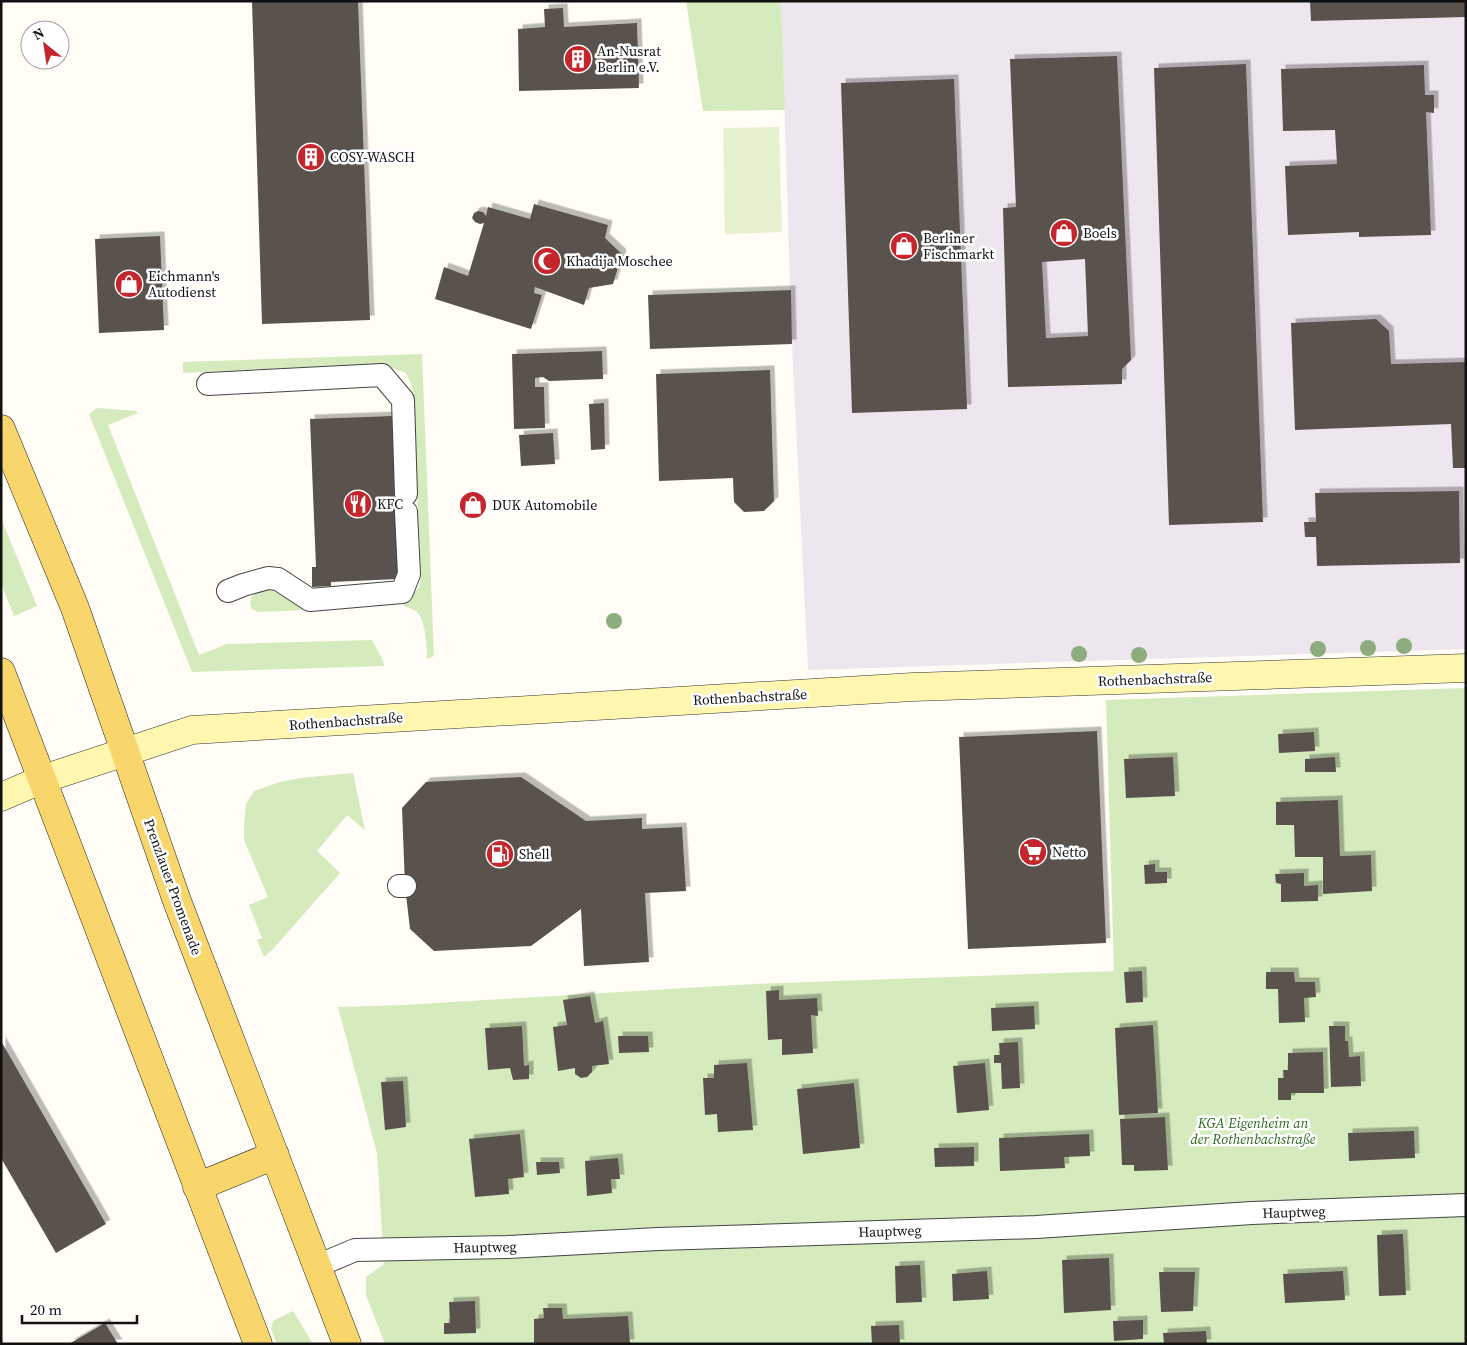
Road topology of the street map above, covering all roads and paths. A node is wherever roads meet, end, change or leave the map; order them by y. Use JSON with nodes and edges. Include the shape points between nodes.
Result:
{"nodes":[{"id":1,"x":208,"y":384,"type":"dead end"},
{"id":2,"x":1,"y":430,"type":"edge"},
{"id":3,"x":228,"y":591,"type":"dead end"},
{"id":4,"x":1466,"y":668,"type":"edge"},
{"id":5,"x":1,"y":672,"type":"edge"},
{"id":6,"x":124,"y":751,"type":"junction"},
{"id":7,"x":43,"y":779,"type":"junction"},
{"id":8,"x":1,"y":797,"type":"edge"},
{"id":9,"x":275,"y":1155,"type":"junction"},
{"id":10,"x":197,"y":1187,"type":"junction"},
{"id":11,"x":1466,"y":1205,"type":"edge"},
{"id":12,"x":317,"y":1266,"type":"junction"},
{"id":13,"x":258,"y":1344,"type":"edge"},
{"id":14,"x":347,"y":1344,"type":"edge"}],
"edges":[{"from":1,"to":3,"type":"lane","via":[[382,375],[404,400],[409,574],[402,592],[310,600],[278,579],[268,578]]},
{"from":2,"to":6,"type":"main road","name":"Prenzlauer Promenade","via":[[75,608]]},
{"from":4,"to":6,"type":"main road","name":"Rothenbachstraße","via":[[914,687],[378,718],[192,730]]},
{"from":5,"to":7,"type":"main road"},
{"from":6,"to":7,"type":"main road","name":"Rothenbachstraße"},
{"from":6,"to":9,"type":"main road","name":"Prenzlauer Promenade","via":[[177,901]]},
{"from":7,"to":8,"type":"main road","name":"Rothenbachstraße"},
{"from":7,"to":10,"type":"main road"},
{"from":9,"to":10,"type":"main road"},
{"from":9,"to":12,"type":"main road","name":"Prenzlauer Promenade"},
{"from":10,"to":13,"type":"main road"},
{"from":11,"to":12,"type":"lane","name":"Hauptweg","via":[[1252,1213],[1036,1227],[356,1250]]},
{"from":12,"to":14,"type":"main road","name":"Prenzlauer Promenade"}]}
